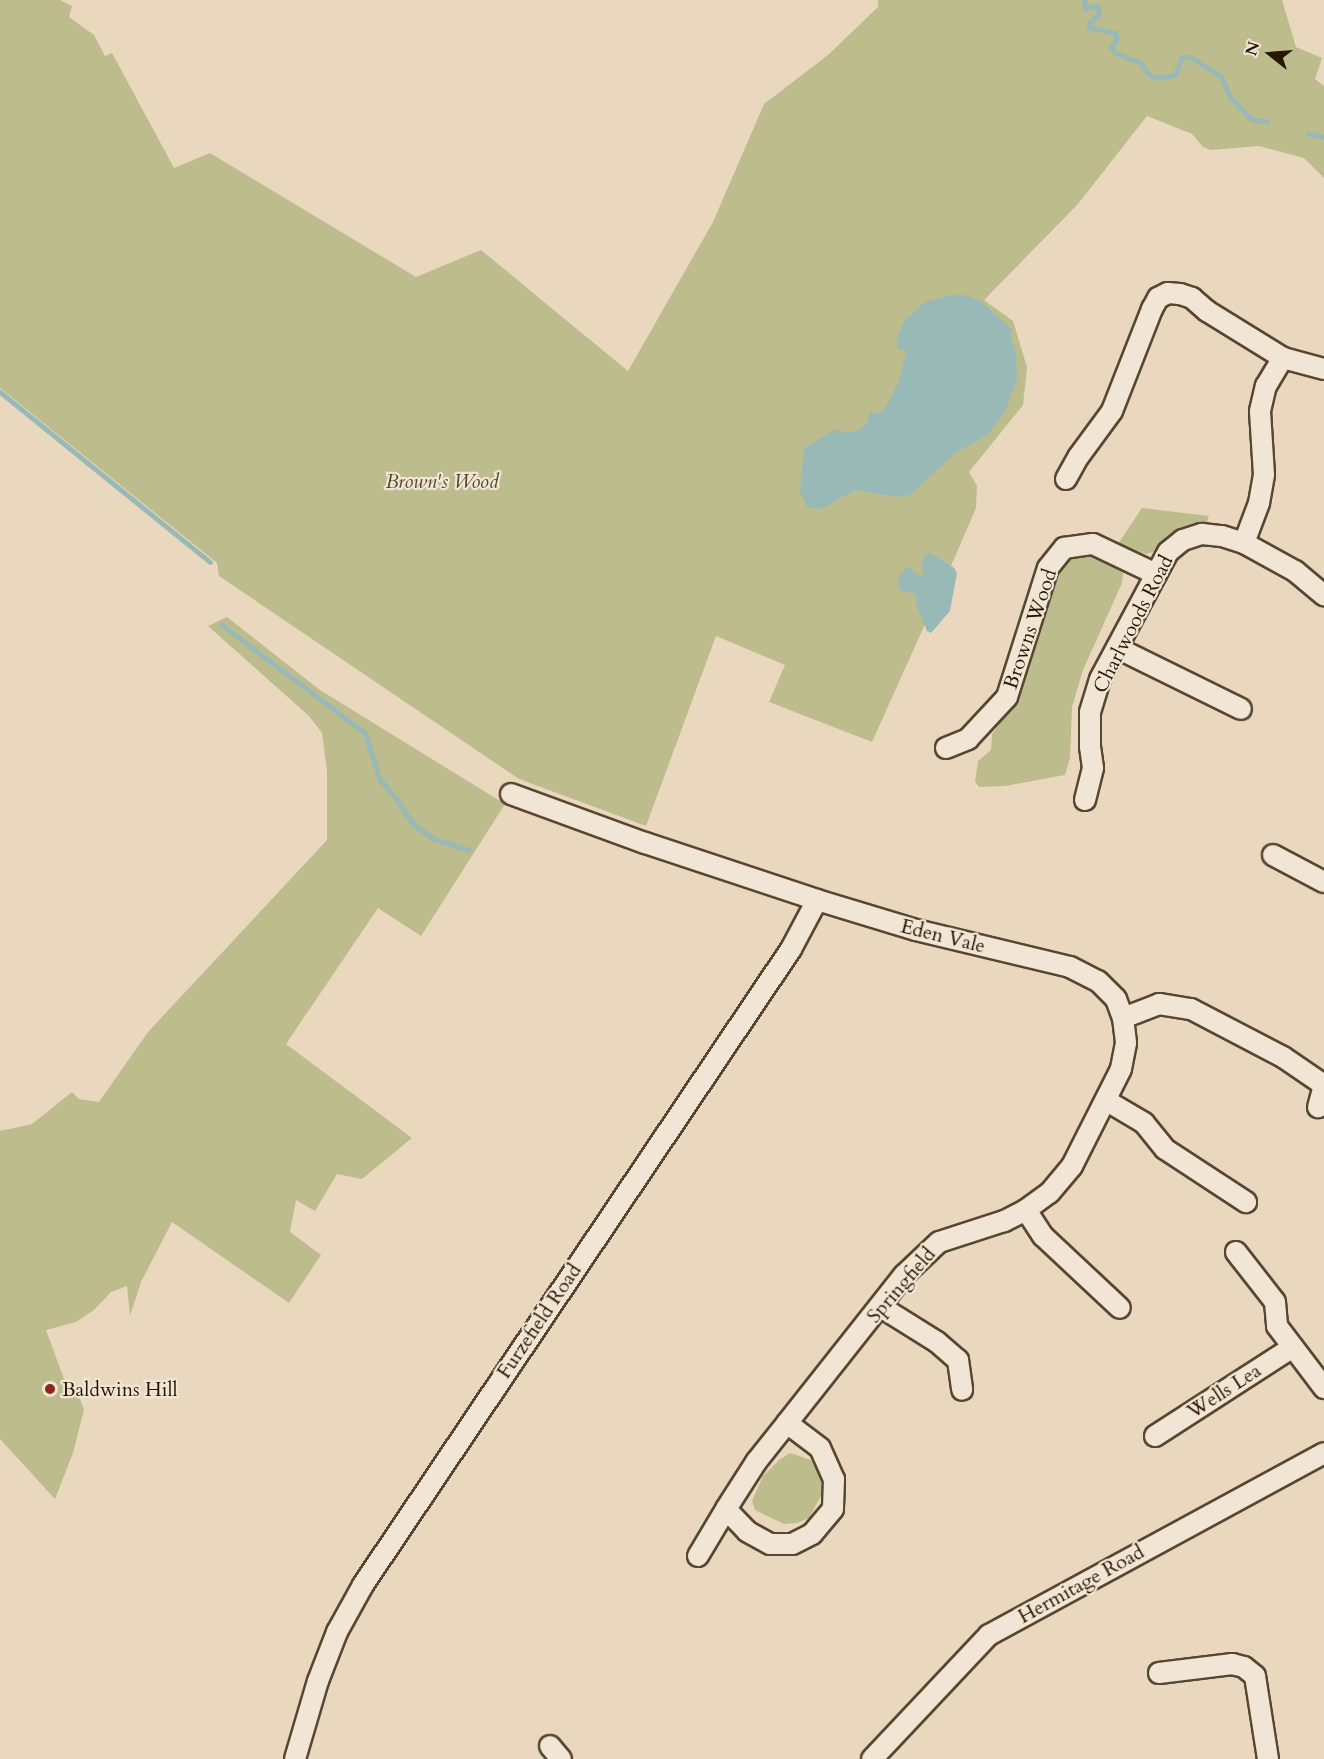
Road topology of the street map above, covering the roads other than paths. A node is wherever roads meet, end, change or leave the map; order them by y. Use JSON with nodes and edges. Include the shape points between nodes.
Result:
{"nodes":[{"id":1,"x":1283,"y":358,"type":"junction"},
{"id":2,"x":1324,"y":369,"type":"edge"},
{"id":3,"x":1066,"y":479,"type":"dead end"},
{"id":4,"x":1244,"y":543,"type":"junction"},
{"id":5,"x":1156,"y":574,"type":"junction"},
{"id":6,"x":1324,"y":595,"type":"edge"},
{"id":7,"x":1117,"y":648,"type":"junction"},
{"id":8,"x":1241,"y":709,"type":"dead end"},
{"id":9,"x":946,"y":748,"type":"dead end"},
{"id":10,"x":511,"y":794,"type":"dead end"},
{"id":11,"x":1085,"y":800,"type":"dead end"},
{"id":12,"x":1273,"y":855,"type":"dead end"},
{"id":13,"x":1324,"y":882,"type":"edge"},
{"id":14,"x":817,"y":900,"type":"junction"},
{"id":15,"x":1123,"y":1018,"type":"junction"},
{"id":16,"x":1107,"y":1101,"type":"junction"},
{"id":17,"x":1318,"y":1107,"type":"dead end"},
{"id":18,"x":1246,"y":1202,"type":"dead end"},
{"id":19,"x":1026,"y":1210,"type":"junction"},
{"id":20,"x":1236,"y":1252,"type":"dead end"},
{"id":21,"x":881,"y":1307,"type":"junction"},
{"id":22,"x":1120,"y":1308,"type":"dead end"},
{"id":23,"x":1293,"y":1347,"type":"junction"},
{"id":24,"x":1324,"y":1388,"type":"edge"},
{"id":25,"x":962,"y":1390,"type":"dead end"},
{"id":26,"x":787,"y":1423,"type":"junction"},
{"id":27,"x":1155,"y":1436,"type":"dead end"},
{"id":28,"x":1324,"y":1453,"type":"edge"},
{"id":29,"x":726,"y":1509,"type":"junction"},
{"id":30,"x":698,"y":1556,"type":"dead end"},
{"id":31,"x":1159,"y":1673,"type":"dead end"},
{"id":32,"x":295,"y":1759,"type":"edge"},
{"id":33,"x":872,"y":1759,"type":"edge"},
{"id":34,"x":1268,"y":1759,"type":"edge"}],
"edges":[{"from":1,"to":2,"type":"street"},
{"from":1,"to":3,"type":"street","via":[[1192,298],[1168,293],[1158,298],[1112,411]]},
{"from":1,"to":4,"type":"street","via":[[1266,386],[1260,411],[1264,475],[1259,503]]},
{"from":4,"to":5,"type":"street","name":"Charlwoods Road","via":[[1202,534],[1183,540],[1168,552]]},
{"from":4,"to":6,"type":"street","name":"Charlwoods Road","via":[[1295,572]]},
{"from":5,"to":7,"type":"street","name":"Charlwoods Road"},
{"from":5,"to":9,"type":"street","name":"Browns Wood","via":[[1093,544],[1064,548],[1048,568],[1006,697],[968,739]]},
{"from":7,"to":8,"type":"street"},
{"from":7,"to":11,"type":"street","name":"Charlwoods Road","via":[[1100,679],[1090,712],[1093,768]]},
{"from":10,"to":14,"type":"street","name":"Eden Vale"},
{"from":12,"to":13,"type":"street"},
{"from":14,"to":15,"type":"street","name":"Eden Vale","via":[[916,930],[1070,967],[1098,981],[1116,999]]},
{"from":14,"to":32,"type":"street","name":"Furzefield Road","via":[[791,948],[363,1585],[337,1632]]},
{"from":15,"to":16,"type":"street","name":"Springfield","via":[[1121,1069]]},
{"from":15,"to":17,"type":"street","via":[[1159,1004],[1191,1009],[1283,1057],[1324,1085]]},
{"from":16,"to":18,"type":"street","via":[[1144,1124],[1165,1149]]},
{"from":16,"to":19,"type":"street","name":"Springfield","via":[[1072,1166],[1049,1193]]},
{"from":19,"to":21,"type":"street","name":"Springfield","via":[[939,1242],[904,1275]]},
{"from":19,"to":22,"type":"street","via":[[1043,1236]]},
{"from":20,"to":23,"type":"street","via":[[1275,1302],[1277,1326]]},
{"from":21,"to":25,"type":"street","via":[[958,1360]]},
{"from":21,"to":26,"type":"street","name":"Springfield"},
{"from":23,"to":24,"type":"street"},
{"from":23,"to":27,"type":"street","name":"Wells Lea"},
{"from":26,"to":29,"type":"street","name":"Springfield"},
{"from":26,"to":29,"type":"street","via":[[820,1448],[834,1479],[833,1509],[812,1534],[792,1544],[770,1544],[747,1532]]},
{"from":28,"to":33,"type":"street","name":"Hermitage Road","via":[[989,1635]]},
{"from":29,"to":30,"type":"street","name":"Springfield"},
{"from":31,"to":34,"type":"street","via":[[1232,1664],[1244,1667],[1255,1676]]}]}
